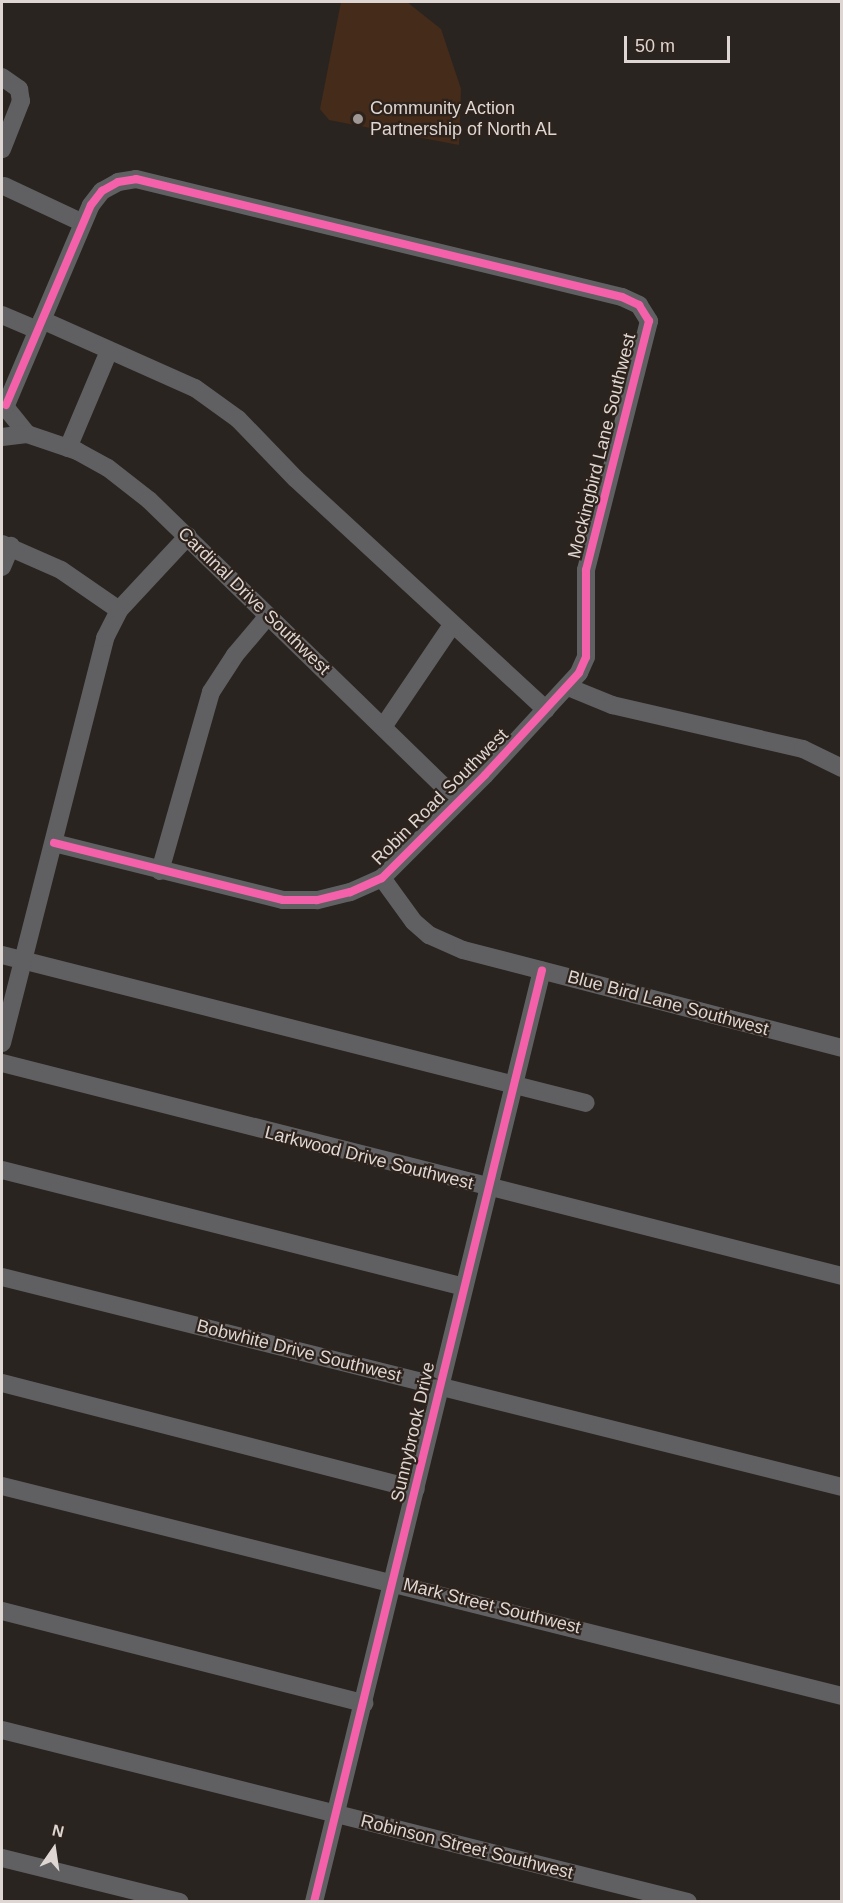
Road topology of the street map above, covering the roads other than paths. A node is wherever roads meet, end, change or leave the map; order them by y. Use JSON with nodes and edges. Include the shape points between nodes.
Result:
{"nodes":[{"id":1,"x":2,"y":77,"type":"edge"},
{"id":2,"x":2,"y":149,"type":"edge"},
{"id":3,"x":4,"y":186,"type":"dead end"},
{"id":4,"x":83,"y":223,"type":"junction"},
{"id":5,"x":2,"y":315,"type":"edge"},
{"id":6,"x":40,"y":325,"type":"junction"},
{"id":7,"x":109,"y":351,"type":"junction"},
{"id":8,"x":4,"y":404,"type":"edge"},
{"id":9,"x":27,"y":434,"type":"junction"},
{"id":10,"x":2,"y":437,"type":"edge"},
{"id":11,"x":68,"y":447,"type":"junction"},
{"id":12,"x":188,"y":536,"type":"junction"},
{"id":13,"x":6,"y":545,"type":"edge"},
{"id":14,"x":2,"y":567,"type":"edge"},
{"id":15,"x":119,"y":610,"type":"junction"},
{"id":16,"x":268,"y":616,"type":"junction"},
{"id":17,"x":452,"y":624,"type":"junction"},
{"id":18,"x":587,"y":639,"type":"joint"},
{"id":19,"x":568,"y":687,"type":"junction"},
{"id":20,"x":546,"y":710,"type":"junction"},
{"id":21,"x":383,"y":727,"type":"junction"},
{"id":22,"x":842,"y":768,"type":"edge"},
{"id":23,"x":458,"y":801,"type":"junction"},
{"id":24,"x":54,"y":843,"type":"junction"},
{"id":25,"x":160,"y":871,"type":"junction"},
{"id":26,"x":382,"y":878,"type":"junction"},
{"id":27,"x":2,"y":956,"type":"edge"},
{"id":28,"x":24,"y":961,"type":"junction"},
{"id":29,"x":542,"y":970,"type":"junction"},
{"id":30,"x":2,"y":1043,"type":"edge"},
{"id":31,"x":842,"y":1048,"type":"edge"},
{"id":32,"x":2,"y":1064,"type":"edge"},
{"id":33,"x":513,"y":1084,"type":"junction"},
{"id":34,"x":586,"y":1103,"type":"dead end"},
{"id":35,"x":2,"y":1170,"type":"edge"},
{"id":36,"x":488,"y":1188,"type":"junction"},
{"id":37,"x":842,"y":1276,"type":"edge"},
{"id":38,"x":2,"y":1278,"type":"edge"},
{"id":39,"x":462,"y":1286,"type":"junction"},
{"id":40,"x":2,"y":1383,"type":"edge"},
{"id":41,"x":439,"y":1386,"type":"junction"},
{"id":42,"x":2,"y":1486,"type":"edge"},
{"id":43,"x":842,"y":1487,"type":"edge"},
{"id":44,"x":416,"y":1489,"type":"junction"},
{"id":45,"x":393,"y":1581,"type":"junction"},
{"id":46,"x":2,"y":1611,"type":"edge"},
{"id":47,"x":842,"y":1696,"type":"edge"},
{"id":48,"x":364,"y":1703,"type":"junction"},
{"id":49,"x":2,"y":1730,"type":"edge"},
{"id":50,"x":336,"y":1815,"type":"junction"},
{"id":51,"x":2,"y":1858,"type":"edge"},
{"id":52,"x":180,"y":1902,"type":"edge"},
{"id":53,"x":314,"y":1902,"type":"edge"},
{"id":54,"x":688,"y":1902,"type":"edge"}],
"edges":[{"from":1,"to":2,"type":"street","via":[[20,89],[21,101]]},
{"from":3,"to":4,"type":"street"},
{"from":4,"to":6,"type":"street"},
{"from":4,"to":18,"type":"street","name":"Mockingbird Lane Southwest","via":[[102,191],[118,182],[136,179],[639,305],[649,321],[586,570]]},
{"from":5,"to":6,"type":"street"},
{"from":6,"to":7,"type":"street"},
{"from":6,"to":8,"type":"street"},
{"from":7,"to":11,"type":"street"},
{"from":7,"to":17,"type":"street","via":[[195,388],[238,419],[296,479]]},
{"from":8,"to":9,"type":"street"},
{"from":9,"to":10,"type":"street","name":"Cardinal Drive Southwest"},
{"from":9,"to":11,"type":"street","name":"Cardinal Drive Southwest"},
{"from":11,"to":12,"type":"street","name":"Cardinal Drive Southwest","via":[[108,468]]},
{"from":12,"to":15,"type":"street"},
{"from":12,"to":16,"type":"street","name":"Cardinal Drive Southwest"},
{"from":13,"to":14,"type":"street"},
{"from":13,"to":15,"type":"street","via":[[60,570]]},
{"from":15,"to":24,"type":"street","via":[[92,679]]},
{"from":16,"to":21,"type":"street","name":"Cardinal Drive Southwest"},
{"from":16,"to":25,"type":"street","via":[[211,692]]},
{"from":17,"to":20,"type":"street"},
{"from":17,"to":21,"type":"street"},
{"from":18,"to":19,"type":"street","name":"Robin Road Southwest","via":[[586,657]]},
{"from":19,"to":20,"type":"street","name":"Robin Road Southwest"},
{"from":19,"to":22,"type":"street","via":[[612,705],[803,749]]},
{"from":20,"to":23,"type":"street","name":"Robin Road Southwest"},
{"from":21,"to":23,"type":"street","name":"Cardinal Drive Southwest"},
{"from":23,"to":26,"type":"street","name":"Robin Road Southwest"},
{"from":24,"to":25,"type":"street","name":"Robin Road Southwest"},
{"from":24,"to":28,"type":"street"},
{"from":25,"to":26,"type":"street","name":"Robin Road Southwest","via":[[283,900],[317,900],[350,892]]},
{"from":26,"to":29,"type":"street","name":"Blue Bird Lane Southwest","via":[[414,922],[429,935],[462,950]]},
{"from":27,"to":28,"type":"street"},
{"from":28,"to":30,"type":"street"},
{"from":28,"to":33,"type":"street"},
{"from":29,"to":31,"type":"street","name":"Blue Bird Lane Southwest"},
{"from":29,"to":33,"type":"street","name":"Sunnybrook Drive"},
{"from":32,"to":36,"type":"street","name":"Larkwood Drive Southwest"},
{"from":33,"to":34,"type":"street"},
{"from":33,"to":36,"type":"street","name":"Sunnybrook Drive"},
{"from":35,"to":39,"type":"street"},
{"from":36,"to":37,"type":"street","name":"Larkwood Drive Southwest"},
{"from":36,"to":39,"type":"street","name":"Sunnybrook Drive"},
{"from":38,"to":41,"type":"street","name":"Bobwhite Drive Southwest"},
{"from":39,"to":41,"type":"street","name":"Sunnybrook Drive"},
{"from":40,"to":44,"type":"street"},
{"from":41,"to":43,"type":"street","name":"Bobwhite Drive Southwest"},
{"from":41,"to":44,"type":"street","name":"Sunnybrook Drive"},
{"from":42,"to":45,"type":"street","name":"Mark Street Southwest"},
{"from":44,"to":45,"type":"street","name":"Sunnybrook Drive"},
{"from":45,"to":47,"type":"street","name":"Mark Street Southwest"},
{"from":45,"to":48,"type":"street","name":"Sunnybrook Drive"},
{"from":46,"to":48,"type":"street"},
{"from":48,"to":50,"type":"street","name":"Sunnybrook Drive"},
{"from":49,"to":50,"type":"street","name":"Robinson Street Southwest"},
{"from":50,"to":53,"type":"street","name":"Sunnybrook Drive"},
{"from":50,"to":54,"type":"street","name":"Robinson Street Southwest"},
{"from":51,"to":52,"type":"street"}]}
